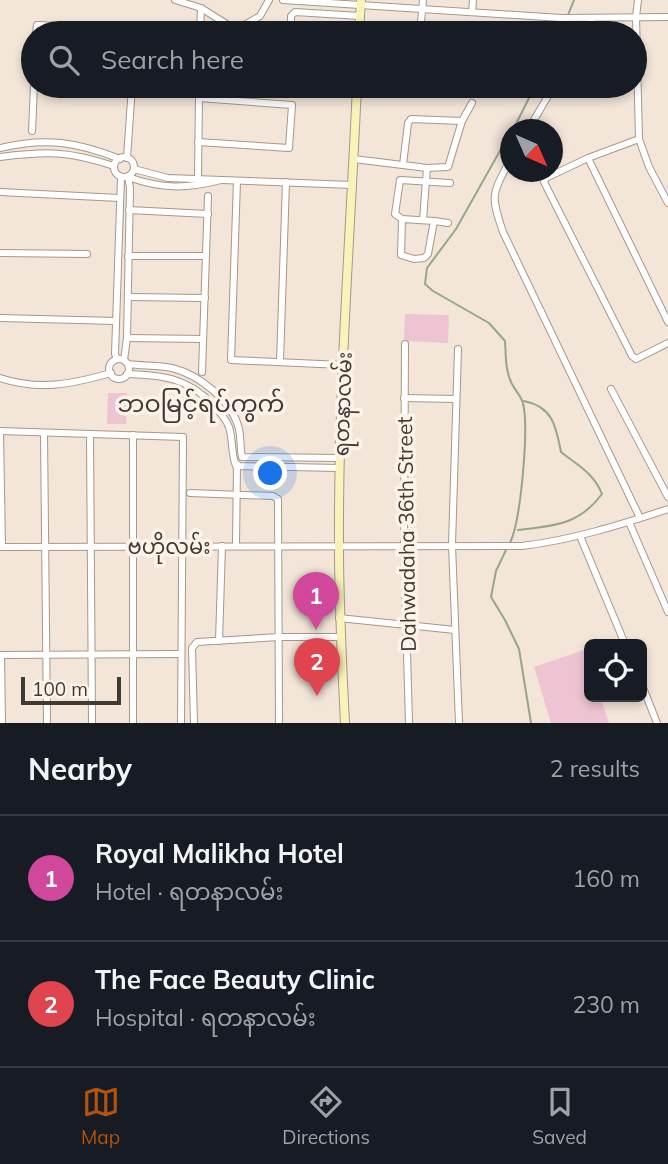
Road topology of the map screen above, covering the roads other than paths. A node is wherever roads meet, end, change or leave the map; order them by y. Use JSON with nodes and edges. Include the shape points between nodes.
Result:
{"nodes":[{"id":1,"x":175,"y":0,"type":"edge"},
{"id":2,"x":269,"y":0,"type":"edge"},
{"id":3,"x":283,"y":0,"type":"edge"},
{"id":4,"x":473,"y":0,"type":"edge"},
{"id":5,"x":638,"y":0,"type":"edge"},
{"id":6,"x":361,"y":2,"type":"edge"},
{"id":7,"x":423,"y":4,"type":"edge"},
{"id":8,"x":201,"y":8,"type":"junction"},
{"id":9,"x":472,"y":12,"type":"junction"},
{"id":10,"x":360,"y":16,"type":"junction"},
{"id":11,"x":636,"y":17,"type":"junction"},
{"id":12,"x":668,"y":17,"type":"edge"},
{"id":13,"x":592,"y":18,"type":"junction"},
{"id":14,"x":200,"y":21,"type":"edge"},
{"id":15,"x":222,"y":21,"type":"edge"},
{"id":16,"x":251,"y":21,"type":"edge"},
{"id":17,"x":291,"y":21,"type":"edge"},
{"id":18,"x":360,"y":21,"type":"edge"},
{"id":19,"x":590,"y":21,"type":"edge"},
{"id":20,"x":636,"y":21,"type":"edge"},
{"id":21,"x":33,"y":98,"type":"edge"},
{"id":22,"x":131,"y":98,"type":"edge"},
{"id":23,"x":199,"y":98,"type":"edge"},
{"id":24,"x":220,"y":98,"type":"edge"},
{"id":25,"x":357,"y":98,"type":"edge"},
{"id":26,"x":547,"y":98,"type":"edge"},
{"id":27,"x":638,"y":98,"type":"edge"},
{"id":28,"x":472,"y":103,"type":"dead end"},
{"id":29,"x":534,"y":119,"type":"edge"},
{"id":30,"x":462,"y":121,"type":"junction"},
{"id":31,"x":32,"y":131,"type":"dead end"},
{"id":32,"x":639,"y":139,"type":"junction"},
{"id":33,"x":198,"y":142,"type":"junction"},
{"id":34,"x":0,"y":148,"type":"edge"},
{"id":35,"x":0,"y":158,"type":"edge"},
{"id":36,"x":124,"y":158,"type":"junction"},
{"id":37,"x":588,"y":158,"type":"junction"},
{"id":38,"x":354,"y":159,"type":"junction"},
{"id":39,"x":403,"y":165,"type":"junction"},
{"id":40,"x":114,"y":166,"type":"junction"},
{"id":41,"x":427,"y":168,"type":"junction"},
{"id":42,"x":134,"y":169,"type":"junction"},
{"id":43,"x":124,"y":177,"type":"junction"},
{"id":44,"x":198,"y":178,"type":"junction"},
{"id":45,"x":221,"y":180,"type":"junction"},
{"id":46,"x":426,"y":180,"type":"junction"},
{"id":47,"x":500,"y":180,"type":"edge"},
{"id":48,"x":237,"y":181,"type":"junction"},
{"id":49,"x":286,"y":182,"type":"junction"},
{"id":50,"x":450,"y":183,"type":"dead end"},
{"id":51,"x":352,"y":185,"type":"junction"},
{"id":52,"x":0,"y":192,"type":"edge"},
{"id":53,"x":208,"y":196,"type":"dead end"},
{"id":54,"x":119,"y":198,"type":"junction"},
{"id":55,"x":668,"y":203,"type":"edge"},
{"id":56,"x":129,"y":210,"type":"junction"},
{"id":57,"x":208,"y":215,"type":"junction"},
{"id":58,"x":402,"y":219,"type":"junction"},
{"id":59,"x":423,"y":219,"type":"junction"},
{"id":60,"x":434,"y":221,"type":"junction"},
{"id":61,"x":448,"y":223,"type":"dead end"},
{"id":62,"x":0,"y":253,"type":"edge"},
{"id":63,"x":87,"y":254,"type":"dead end"},
{"id":64,"x":128,"y":256,"type":"junction"},
{"id":65,"x":206,"y":256,"type":"junction"},
{"id":66,"x":128,"y":297,"type":"junction"},
{"id":67,"x":205,"y":298,"type":"junction"},
{"id":68,"x":0,"y":318,"type":"edge"},
{"id":69,"x":116,"y":321,"type":"junction"},
{"id":70,"x":668,"y":322,"type":"edge"},
{"id":71,"x":127,"y":338,"type":"junction"},
{"id":72,"x":204,"y":339,"type":"junction"},
{"id":73,"x":668,"y":343,"type":"edge"},
{"id":74,"x":405,"y":344,"type":"dead end"},
{"id":75,"x":458,"y":349,"type":"dead end"},
{"id":76,"x":123,"y":361,"type":"junction"},
{"id":77,"x":280,"y":362,"type":"junction"},
{"id":78,"x":342,"y":365,"type":"junction"},
{"id":79,"x":202,"y":372,"type":"dead end"},
{"id":80,"x":111,"y":373,"type":"junction"},
{"id":81,"x":127,"y":374,"type":"junction"},
{"id":82,"x":0,"y":378,"type":"edge"},
{"id":83,"x":611,"y":389,"type":"dead end"},
{"id":84,"x":404,"y":398,"type":"junction"},
{"id":85,"x":456,"y":399,"type":"junction"},
{"id":86,"x":0,"y":432,"type":"edge"},
{"id":87,"x":44,"y":433,"type":"junction"},
{"id":88,"x":90,"y":434,"type":"junction"},
{"id":89,"x":134,"y":435,"type":"junction"},
{"id":90,"x":242,"y":457,"type":"junction"},
{"id":91,"x":340,"y":458,"type":"junction"},
{"id":92,"x":236,"y":466,"type":"junction"},
{"id":93,"x":340,"y":468,"type":"junction"},
{"id":94,"x":190,"y":493,"type":"dead end"},
{"id":95,"x":236,"y":494,"type":"junction"},
{"id":96,"x":668,"y":497,"type":"edge"},
{"id":97,"x":668,"y":509,"type":"edge"},
{"id":98,"x":640,"y":518,"type":"junction"},
{"id":99,"x":629,"y":522,"type":"junction"},
{"id":100,"x":580,"y":536,"type":"junction"},
{"id":101,"x":452,"y":545,"type":"junction"},
{"id":102,"x":183,"y":546,"type":"junction"},
{"id":103,"x":222,"y":546,"type":"junction"},
{"id":104,"x":236,"y":546,"type":"junction"},
{"id":105,"x":278,"y":546,"type":"junction"},
{"id":106,"x":339,"y":546,"type":"junction"},
{"id":107,"x":404,"y":546,"type":"junction"},
{"id":108,"x":1,"y":547,"type":"edge"},
{"id":109,"x":46,"y":547,"type":"junction"},
{"id":110,"x":91,"y":547,"type":"junction"},
{"id":111,"x":133,"y":547,"type":"junction"},
{"id":112,"x":667,"y":610,"type":"edge"},
{"id":113,"x":340,"y":618,"type":"junction"},
{"id":114,"x":406,"y":625,"type":"junction"},
{"id":115,"x":456,"y":630,"type":"junction"},
{"id":116,"x":340,"y":637,"type":"junction"},
{"id":117,"x":279,"y":638,"type":"junction"},
{"id":118,"x":623,"y":639,"type":"edge"},
{"id":119,"x":219,"y":641,"type":"junction"},
{"id":120,"x":133,"y":654,"type":"junction"},
{"id":121,"x":181,"y":654,"type":"junction"},
{"id":122,"x":0,"y":655,"type":"edge"},
{"id":123,"x":46,"y":655,"type":"junction"},
{"id":124,"x":91,"y":655,"type":"junction"},
{"id":125,"x":647,"y":698,"type":"edge"},
{"id":126,"x":2,"y":723,"type":"edge"},
{"id":127,"x":47,"y":723,"type":"edge"},
{"id":128,"x":92,"y":723,"type":"edge"},
{"id":129,"x":133,"y":723,"type":"edge"},
{"id":130,"x":181,"y":723,"type":"edge"},
{"id":131,"x":194,"y":723,"type":"edge"},
{"id":132,"x":279,"y":723,"type":"edge"},
{"id":133,"x":345,"y":723,"type":"edge"},
{"id":134,"x":409,"y":723,"type":"edge"},
{"id":135,"x":459,"y":723,"type":"edge"},
{"id":136,"x":657,"y":723,"type":"edge"}],
"edges":[{"from":1,"to":8,"type":"street"},
{"from":2,"to":16,"type":"street"},
{"from":3,"to":6,"type":"street"},
{"from":4,"to":9,"type":"street"},
{"from":5,"to":11,"type":"street"},
{"from":6,"to":7,"type":"street"},
{"from":6,"to":10,"type":"main road"},
{"from":7,"to":9,"type":"street"},
{"from":8,"to":14,"type":"street"},
{"from":8,"to":15,"type":"street"},
{"from":9,"to":13,"type":"street"},
{"from":10,"to":17,"type":"street","via":[[295,12]]},
{"from":10,"to":18,"type":"main road"},
{"from":11,"to":12,"type":"street"},
{"from":11,"to":13,"type":"street"},
{"from":11,"to":20,"type":"street"},
{"from":13,"to":19,"type":"street"},
{"from":21,"to":31,"type":"street"},
{"from":22,"to":36,"type":"street"},
{"from":23,"to":33,"type":"street"},
{"from":24,"to":33,"type":"street","via":[[292,105],[289,148]]},
{"from":25,"to":38,"type":"main road","name":"ရတနာလမ်း"},
{"from":26,"to":29,"type":"street"},
{"from":27,"to":32,"type":"street"},
{"from":28,"to":30,"type":"street"},
{"from":30,"to":39,"type":"street","via":[[411,119]]},
{"from":30,"to":41,"type":"street","via":[[448,167]]},
{"from":32,"to":37,"type":"street"},
{"from":32,"to":55,"type":"street"},
{"from":33,"to":44,"type":"street"},
{"from":34,"to":36,"type":"street","via":[[60,143]]},
{"from":35,"to":40,"type":"street","via":[[59,152]]},
{"from":36,"to":40,"type":"street"},
{"from":36,"to":42,"type":"street"},
{"from":37,"to":70,"type":"street"},
{"from":37,"to":73,"type":"street","via":[[546,178],[545,186],[632,356],[636,359]]},
{"from":38,"to":39,"type":"street"},
{"from":38,"to":51,"type":"main road","name":"ရတနာလမ်း"},
{"from":39,"to":41,"type":"street"},
{"from":40,"to":43,"type":"street"},
{"from":41,"to":46,"type":"street"},
{"from":42,"to":43,"type":"street"},
{"from":42,"to":44,"type":"street"},
{"from":43,"to":45,"type":"street","via":[[167,187],[195,187]]},
{"from":43,"to":54,"type":"street"},
{"from":43,"to":56,"type":"street"},
{"from":44,"to":45,"type":"street"},
{"from":45,"to":48,"type":"street"},
{"from":46,"to":50,"type":"street"},
{"from":46,"to":58,"type":"street","via":[[400,180],[395,214]]},
{"from":46,"to":59,"type":"street"},
{"from":47,"to":98,"type":"street","via":[[493,203],[503,232]]},
{"from":48,"to":49,"type":"street"},
{"from":48,"to":77,"type":"street","via":[[230,357]]},
{"from":49,"to":51,"type":"street"},
{"from":49,"to":77,"type":"street"},
{"from":51,"to":78,"type":"main road","name":"ရတနာလမ်း"},
{"from":52,"to":54,"type":"street"},
{"from":53,"to":57,"type":"street"},
{"from":54,"to":69,"type":"street"},
{"from":56,"to":57,"type":"street"},
{"from":56,"to":64,"type":"street"},
{"from":57,"to":65,"type":"street"},
{"from":58,"to":59,"type":"street"},
{"from":58,"to":60,"type":"street","via":[[401,254],[421,260],[428,254]]},
{"from":59,"to":60,"type":"street"},
{"from":60,"to":61,"type":"street"},
{"from":62,"to":63,"type":"street"},
{"from":64,"to":65,"type":"street"},
{"from":64,"to":66,"type":"street"},
{"from":65,"to":67,"type":"street"},
{"from":66,"to":67,"type":"street"},
{"from":66,"to":71,"type":"street"},
{"from":67,"to":72,"type":"street"},
{"from":68,"to":69,"type":"street"},
{"from":69,"to":76,"type":"street"},
{"from":71,"to":72,"type":"street"},
{"from":71,"to":76,"type":"street"},
{"from":72,"to":79,"type":"street"},
{"from":74,"to":84,"type":"street","name":"Dahwadaha 36th Street"},
{"from":75,"to":85,"type":"street"},
{"from":76,"to":80,"type":"street","via":[[111,363]]},
{"from":76,"to":81,"type":"street"},
{"from":76,"to":90,"type":"street","via":[[171,368],[206,385],[239,428]]},
{"from":77,"to":78,"type":"street"},
{"from":78,"to":91,"type":"main road","name":"ရတနာလမ်း"},
{"from":80,"to":81,"type":"street","via":[[120,378]]},
{"from":80,"to":82,"type":"street","via":[[45,386]]},
{"from":81,"to":92,"type":"street","via":[[178,380],[206,397],[229,427]]},
{"from":83,"to":96,"type":"street"},
{"from":84,"to":85,"type":"street"},
{"from":84,"to":107,"type":"street","name":"Dahwadaha 36th Street"},
{"from":85,"to":101,"type":"street"},
{"from":86,"to":87,"type":"street"},
{"from":86,"to":108,"type":"street"},
{"from":87,"to":88,"type":"street"},
{"from":87,"to":109,"type":"street"},
{"from":88,"to":89,"type":"street"},
{"from":88,"to":110,"type":"street"},
{"from":89,"to":102,"type":"street","via":[[181,435],[184,439]]},
{"from":89,"to":111,"type":"street"},
{"from":90,"to":91,"type":"street"},
{"from":90,"to":92,"type":"street"},
{"from":91,"to":93,"type":"main road","name":"ရတနာလမ်း"},
{"from":92,"to":93,"type":"street"},
{"from":92,"to":95,"type":"street"},
{"from":93,"to":106,"type":"main road","name":"ရတနာလမ်း"},
{"from":94,"to":95,"type":"street"},
{"from":95,"to":104,"type":"street"},
{"from":95,"to":105,"type":"street","via":[[277,497]]},
{"from":97,"to":98,"type":"street","name":"ဗဟိုလမ်း"},
{"from":98,"to":99,"type":"street","name":"ဗဟိုလမ်း"},
{"from":99,"to":100,"type":"street","name":"ဗဟိုလမ်း"},
{"from":99,"to":112,"type":"street"},
{"from":100,"to":101,"type":"street","name":"ဗဟိုလမ်း","via":[[522,546]]},
{"from":100,"to":118,"type":"street"},
{"from":101,"to":107,"type":"street","name":"ဗဟိုလမ်း"},
{"from":101,"to":115,"type":"street"},
{"from":102,"to":103,"type":"street","name":"ဗဟိုလမ်း"},
{"from":102,"to":111,"type":"street","name":"ဗဟိုလမ်း"},
{"from":102,"to":121,"type":"street"},
{"from":103,"to":104,"type":"street","name":"ဗဟိုလမ်း"},
{"from":103,"to":119,"type":"street"},
{"from":104,"to":105,"type":"street","name":"ဗဟိုလမ်း"},
{"from":105,"to":106,"type":"street","name":"ဗဟိုလမ်း"},
{"from":105,"to":117,"type":"street"},
{"from":106,"to":107,"type":"street","name":"ဗဟိုလမ်း"},
{"from":106,"to":113,"type":"main road","name":"ရတနာလမ်း"},
{"from":107,"to":114,"type":"street","name":"Dahwadaha 36th Street"},
{"from":108,"to":109,"type":"street","name":"ဗဟိုလမ်း"},
{"from":109,"to":110,"type":"street","name":"ဗဟိုလမ်း"},
{"from":109,"to":123,"type":"street"},
{"from":110,"to":111,"type":"street","name":"ဗဟိုလမ်း"},
{"from":110,"to":124,"type":"street"},
{"from":111,"to":120,"type":"street"},
{"from":113,"to":114,"type":"street"},
{"from":113,"to":116,"type":"main road","name":"ရတနာလမ်း"},
{"from":114,"to":115,"type":"street"},
{"from":114,"to":134,"type":"street","name":"Dahwadaha 36th Street"},
{"from":115,"to":135,"type":"street"},
{"from":116,"to":117,"type":"street"},
{"from":116,"to":133,"type":"main road","name":"ရတနာလမ်း"},
{"from":117,"to":119,"type":"street"},
{"from":117,"to":132,"type":"street"},
{"from":119,"to":131,"type":"street","via":[[200,642],[192,648]]},
{"from":120,"to":121,"type":"street"},
{"from":120,"to":124,"type":"street"},
{"from":120,"to":129,"type":"street"},
{"from":121,"to":130,"type":"street"},
{"from":122,"to":123,"type":"street"},
{"from":122,"to":126,"type":"street"},
{"from":123,"to":124,"type":"street"},
{"from":123,"to":127,"type":"street"},
{"from":124,"to":128,"type":"street"},
{"from":125,"to":136,"type":"street"}]}
